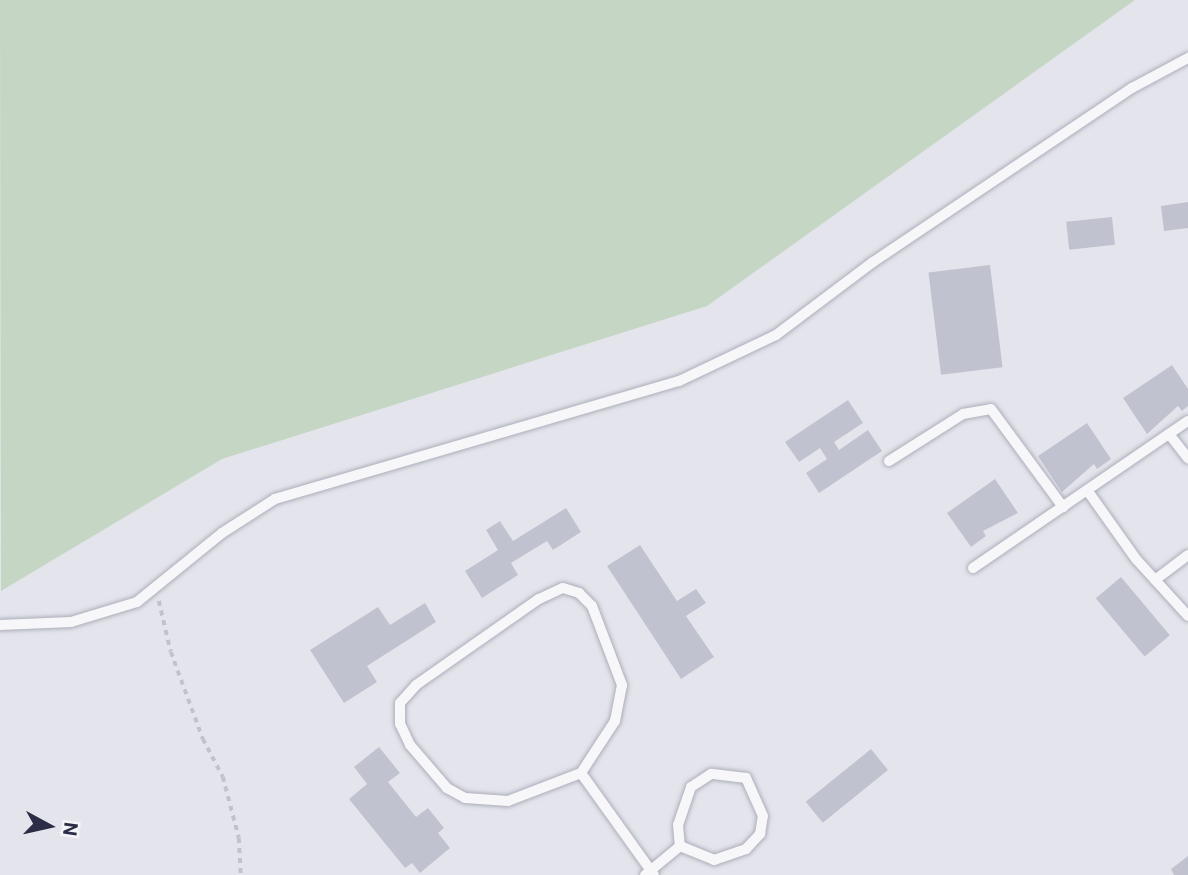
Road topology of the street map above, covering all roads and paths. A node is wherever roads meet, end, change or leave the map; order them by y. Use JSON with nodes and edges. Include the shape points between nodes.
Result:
{"nodes":[{"id":1,"x":1188,"y":58,"type":"edge"},
{"id":2,"x":1188,"y":421,"type":"edge"},
{"id":3,"x":1168,"y":434,"type":"junction"},
{"id":4,"x":1188,"y":458,"type":"edge"},
{"id":5,"x":890,"y":461,"type":"dead end"},
{"id":6,"x":1087,"y":490,"type":"junction"},
{"id":7,"x":1063,"y":507,"type":"junction"},
{"id":8,"x":1188,"y":555,"type":"edge"},
{"id":9,"x":973,"y":568,"type":"dead end"},
{"id":10,"x":1155,"y":580,"type":"junction"},
{"id":11,"x":156,"y":586,"type":"junction"},
{"id":12,"x":1188,"y":615,"type":"edge"},
{"id":13,"x":0,"y":625,"type":"edge"},
{"id":14,"x":581,"y":773,"type":"junction"},
{"id":15,"x":681,"y":846,"type":"junction"},
{"id":16,"x":650,"y":874,"type":"edge"},
{"id":17,"x":241,"y":875,"type":"edge"}],
"edges":[{"from":1,"to":11,"type":"lane","via":[[1132,88],[1057,138],[873,262],[776,335],[679,381],[275,499],[222,533]]},
{"from":2,"to":3,"type":"lane"},
{"from":3,"to":4,"type":"lane"},
{"from":3,"to":6,"type":"lane"},
{"from":5,"to":7,"type":"lane","via":[[963,414],[991,409]]},
{"from":6,"to":7,"type":"lane"},
{"from":6,"to":10,"type":"lane"},
{"from":7,"to":9,"type":"lane"},
{"from":8,"to":10,"type":"lane"},
{"from":10,"to":12,"type":"lane"},
{"from":11,"to":13,"type":"lane","via":[[137,602],[71,622]]},
{"from":11,"to":17,"type":"path","via":[[171,652],[203,739],[223,777],[239,838]]},
{"from":14,"to":14,"type":"lane","via":[[615,721],[622,685],[592,606],[579,593],[563,588],[539,598],[416,685],[400,703],[400,724],[410,745],[447,788],[465,799],[508,801]]},
{"from":14,"to":16,"type":"lane"},
{"from":15,"to":15,"type":"lane","via":[[714,860],[746,849],[760,834],[763,816],[746,778],[712,774],[691,787],[678,825]]},
{"from":15,"to":16,"type":"lane"}]}
